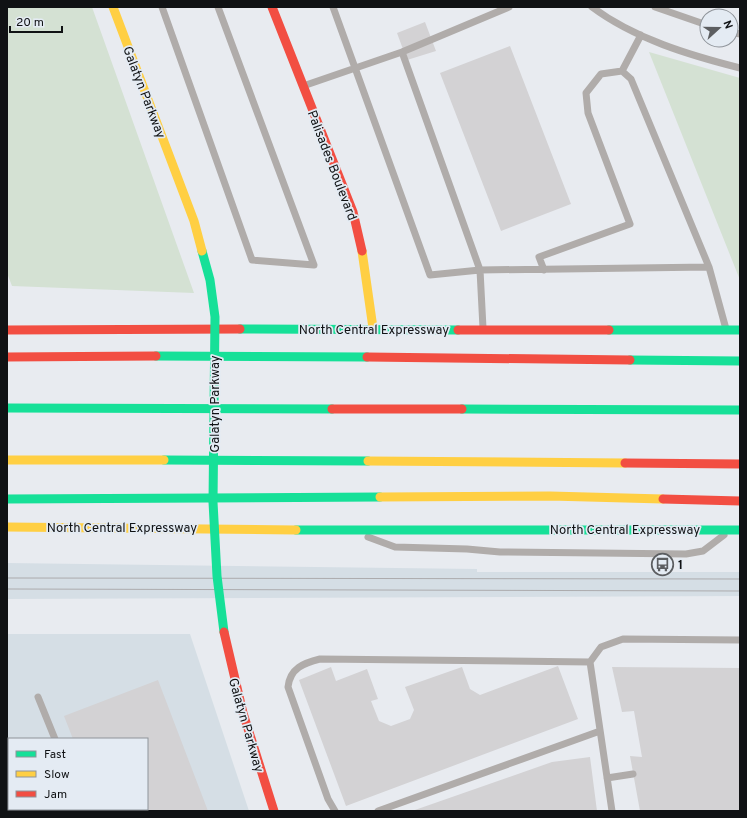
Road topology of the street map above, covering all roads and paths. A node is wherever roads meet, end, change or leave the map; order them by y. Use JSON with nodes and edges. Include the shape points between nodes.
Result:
{"nodes":[{"id":1,"x":113,"y":7,"type":"edge"},
{"id":2,"x":162,"y":7,"type":"edge"},
{"id":3,"x":218,"y":7,"type":"edge"},
{"id":4,"x":272,"y":7,"type":"edge"},
{"id":5,"x":333,"y":7,"type":"edge"},
{"id":6,"x":509,"y":7,"type":"edge"},
{"id":7,"x":592,"y":7,"type":"edge"},
{"id":8,"x":655,"y":7,"type":"edge"},
{"id":9,"x":492,"y":10,"type":"edge"},
{"id":10,"x":699,"y":22,"type":"edge"},
{"id":11,"x":641,"y":35,"type":"junction"},
{"id":12,"x":402,"y":52,"type":"junction"},
{"id":13,"x":740,"y":68,"type":"edge"},
{"id":14,"x":356,"y":69,"type":"junction"},
{"id":15,"x":622,"y":71,"type":"junction"},
{"id":16,"x":302,"y":86,"type":"junction"},
{"id":17,"x":709,"y":267,"type":"junction"},
{"id":18,"x":480,"y":270,"type":"junction"},
{"id":19,"x":544,"y":270,"type":"junction"},
{"id":20,"x":373,"y":328,"type":"junction"},
{"id":21,"x":7,"y":330,"type":"edge"},
{"id":22,"x":483,"y":330,"type":"junction"},
{"id":23,"x":727,"y":330,"type":"junction"},
{"id":24,"x":740,"y":330,"type":"edge"},
{"id":25,"x":215,"y":356,"type":"junction"},
{"id":26,"x":7,"y":357,"type":"edge"},
{"id":27,"x":740,"y":361,"type":"edge"},
{"id":28,"x":7,"y":408,"type":"edge"},
{"id":29,"x":740,"y":410,"type":"edge"},
{"id":30,"x":7,"y":460,"type":"edge"},
{"id":31,"x":740,"y":464,"type":"edge"},
{"id":32,"x":214,"y":497,"type":"junction"},
{"id":33,"x":7,"y":499,"type":"edge"},
{"id":34,"x":740,"y":501,"type":"edge"},
{"id":35,"x":7,"y":527,"type":"edge"},
{"id":36,"x":350,"y":530,"type":"junction"},
{"id":37,"x":730,"y":530,"type":"junction"},
{"id":38,"x":740,"y":530,"type":"edge"},
{"id":39,"x":740,"y":640,"type":"edge"},
{"id":40,"x":590,"y":662,"type":"junction"},
{"id":41,"x":38,"y":698,"type":"dead end"},
{"id":42,"x":600,"y":731,"type":"junction"},
{"id":43,"x":55,"y":738,"type":"edge"},
{"id":44,"x":633,"y":774,"type":"dead end"},
{"id":45,"x":607,"y":778,"type":"junction"},
{"id":46,"x":274,"y":811,"type":"edge"},
{"id":47,"x":336,"y":811,"type":"edge"},
{"id":48,"x":378,"y":811,"type":"edge"},
{"id":49,"x":612,"y":811,"type":"edge"}],
"edges":[{"from":1,"to":25,"type":"main road","name":"Galatyn Parkway","bridge":true,"via":[[204,253],[215,317]]},
{"from":2,"to":3,"type":"lane","via":[[252,260],[314,265]]},
{"from":4,"to":16,"type":"main road","name":"Palisades Boulevard"},
{"from":5,"to":14,"type":"lane"},
{"from":6,"to":9,"type":"lane"},
{"from":7,"to":11,"type":"lane"},
{"from":8,"to":10,"type":"lane"},
{"from":9,"to":12,"type":"lane"},
{"from":11,"to":13,"type":"lane","via":[[700,58]]},
{"from":11,"to":15,"type":"lane"},
{"from":12,"to":14,"type":"lane"},
{"from":12,"to":18,"type":"lane"},
{"from":14,"to":16,"type":"lane"},
{"from":14,"to":18,"type":"lane","via":[[430,275]]},
{"from":15,"to":17,"type":"lane","via":[[631,79]]},
{"from":15,"to":19,"type":"lane","via":[[601,74],[586,92],[588,114],[630,224],[539,257]]},
{"from":16,"to":20,"type":"main road","name":"Palisades Boulevard","via":[[353,212],[362,247]]},
{"from":17,"to":19,"type":"lane"},
{"from":17,"to":23,"type":"lane"},
{"from":18,"to":19,"type":"lane"},
{"from":18,"to":22,"type":"lane"},
{"from":20,"to":21,"type":"main road","name":"North Central Expressway"},
{"from":20,"to":22,"type":"main road","name":"North Central Expressway"},
{"from":22,"to":23,"type":"main road","name":"North Central Expressway"},
{"from":23,"to":24,"type":"main road","name":"North Central Expressway"},
{"from":25,"to":26,"type":"main road"},
{"from":25,"to":27,"type":"main road"},
{"from":25,"to":32,"type":"main road","name":"Galatyn Parkway","bridge":true},
{"from":28,"to":29,"type":"main road"},
{"from":30,"to":31,"type":"main road"},
{"from":32,"to":33,"type":"main road"},
{"from":32,"to":34,"type":"main road","via":[[550,496]]},
{"from":32,"to":46,"type":"main road","name":"Galatyn Parkway","bridge":true,"via":[[217,567],[226,643],[249,738]]},
{"from":35,"to":36,"type":"main road","name":"North Central Expressway"},
{"from":36,"to":37,"type":"main road","name":"North Central Expressway"},
{"from":36,"to":37,"type":"lane","via":[[395,548],[686,554],[703,551]]},
{"from":37,"to":38,"type":"main road","name":"North Central Expressway"},
{"from":39,"to":40,"type":"lane","via":[[623,639],[601,647]]},
{"from":40,"to":42,"type":"lane"},
{"from":40,"to":47,"type":"lane","via":[[320,659],[300,666],[293,672],[288,687],[328,799]]},
{"from":41,"to":43,"type":"lane"},
{"from":42,"to":45,"type":"lane"},
{"from":42,"to":48,"type":"lane"},
{"from":44,"to":45,"type":"lane"},
{"from":45,"to":49,"type":"lane"}]}
